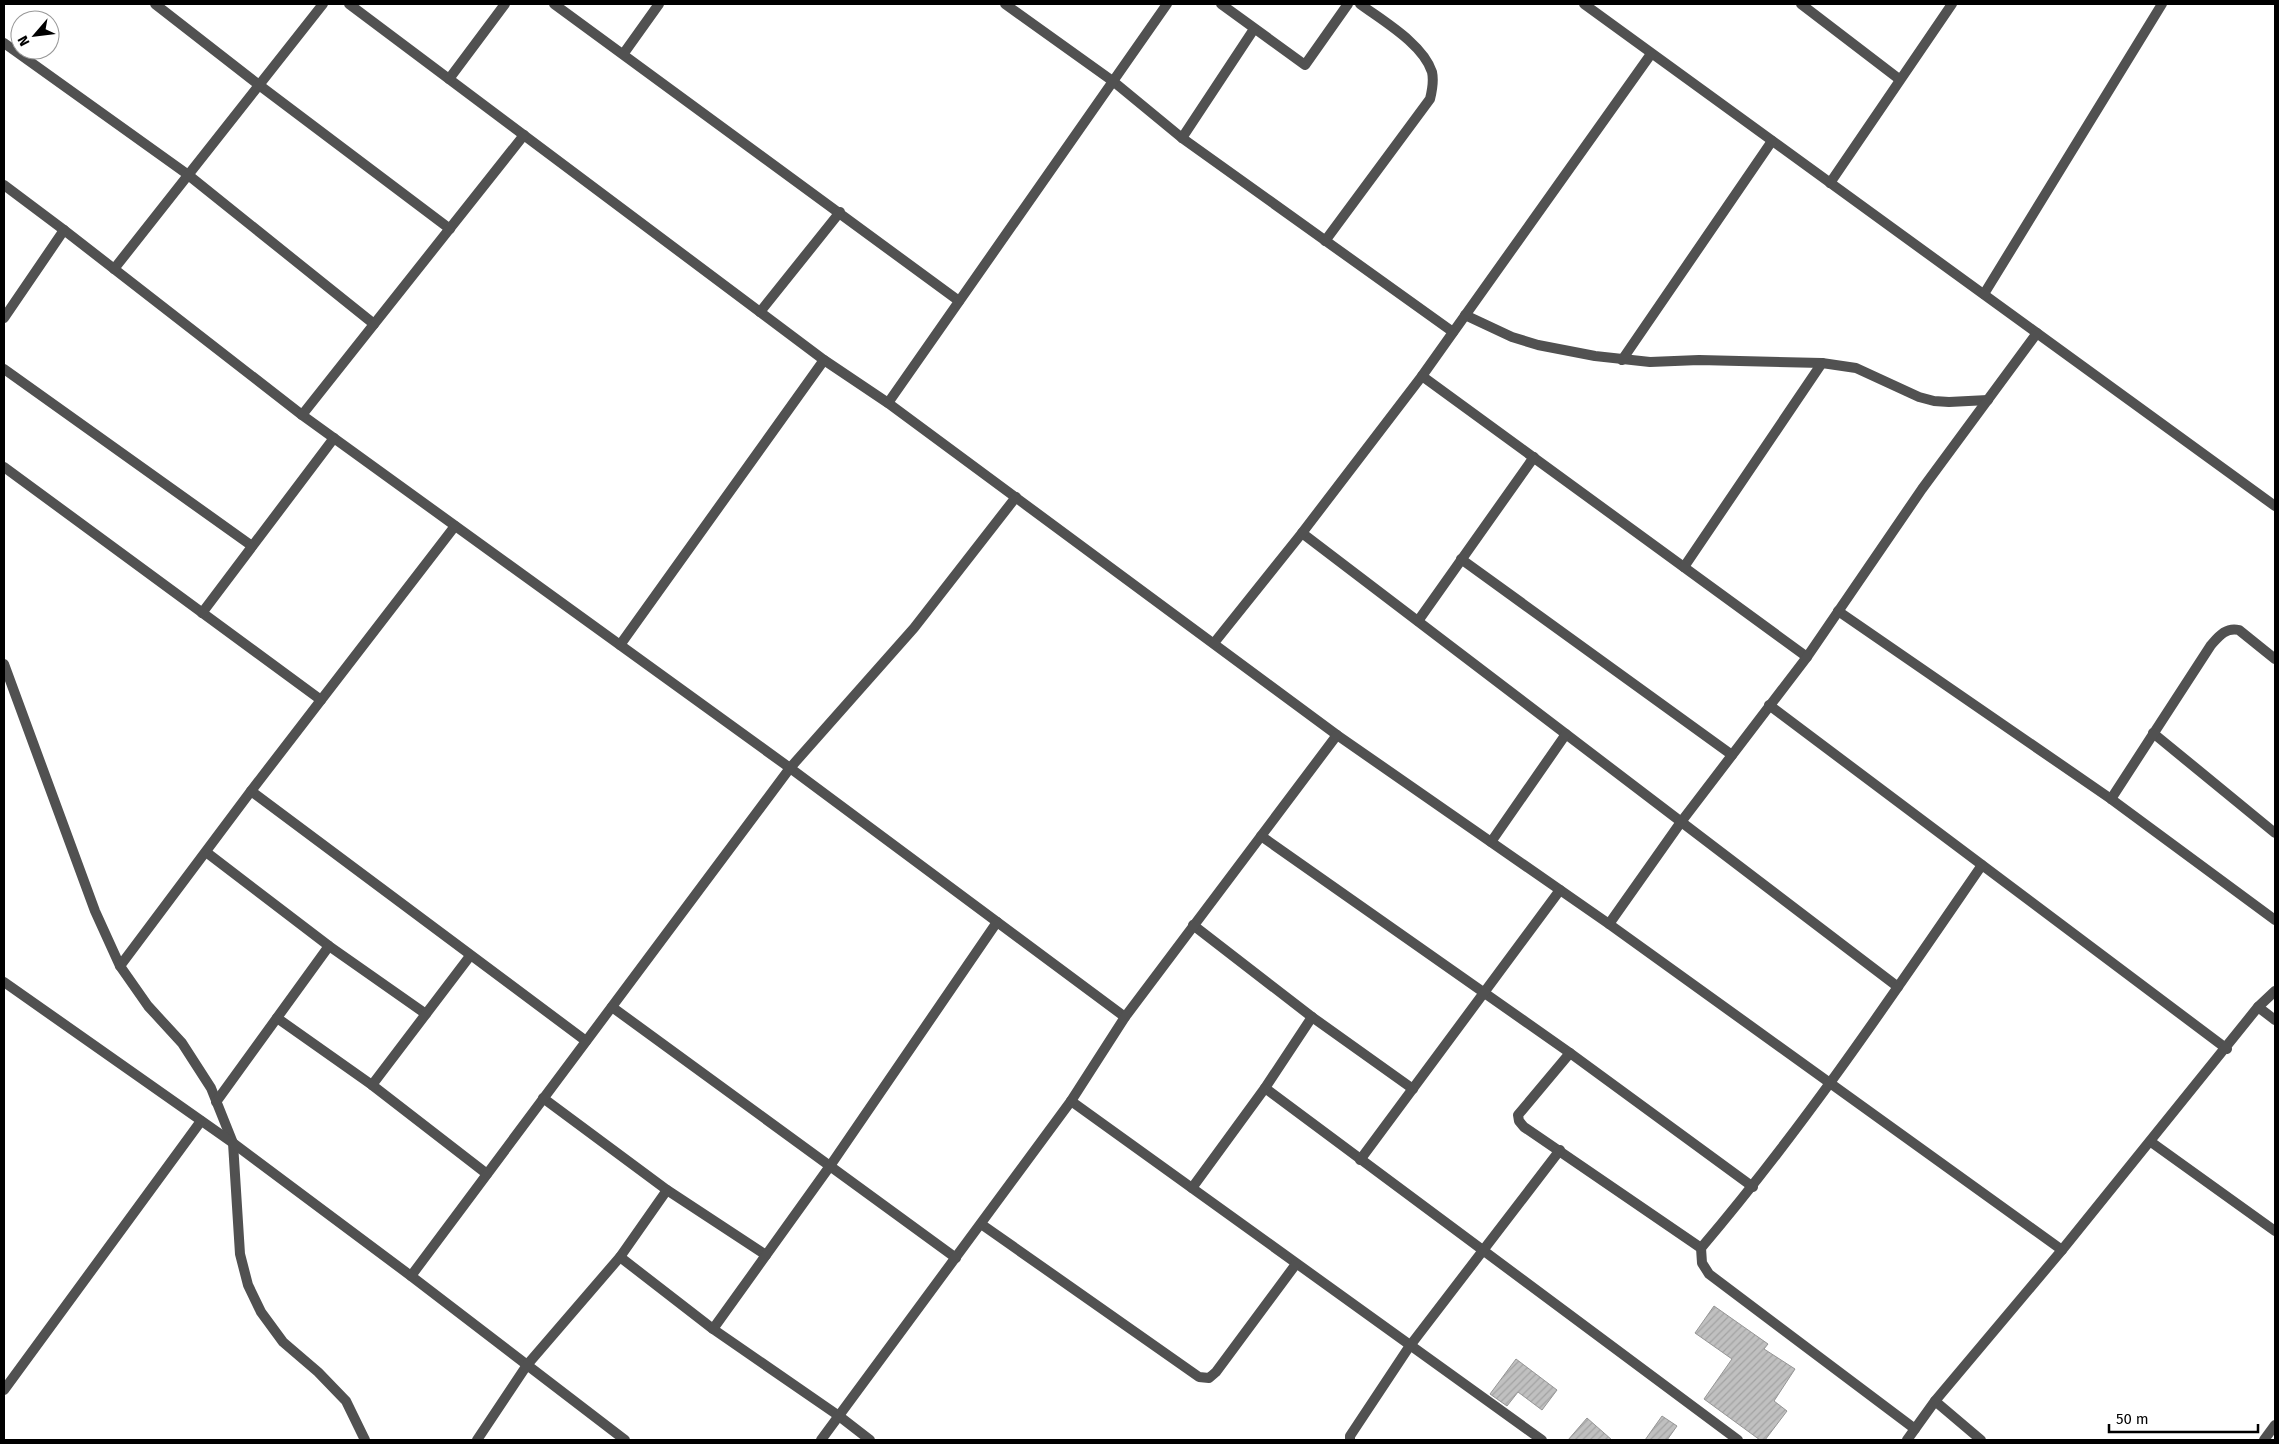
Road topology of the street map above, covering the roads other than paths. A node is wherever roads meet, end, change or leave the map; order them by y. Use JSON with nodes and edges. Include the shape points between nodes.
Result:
{"nodes":[{"id":1,"x":155,"y":4,"type":"edge"},
{"id":2,"x":323,"y":4,"type":"edge"},
{"id":3,"x":349,"y":4,"type":"edge"},
{"id":4,"x":505,"y":4,"type":"edge"},
{"id":5,"x":554,"y":4,"type":"edge"},
{"id":6,"x":659,"y":4,"type":"edge"},
{"id":7,"x":1005,"y":4,"type":"edge"},
{"id":8,"x":1167,"y":4,"type":"edge"},
{"id":9,"x":1221,"y":4,"type":"edge"},
{"id":10,"x":1348,"y":4,"type":"edge"},
{"id":11,"x":1360,"y":4,"type":"edge"},
{"id":12,"x":1584,"y":4,"type":"edge"},
{"id":13,"x":1800,"y":4,"type":"edge"},
{"id":14,"x":1952,"y":4,"type":"edge"},
{"id":15,"x":2162,"y":4,"type":"edge"},
{"id":16,"x":1254,"y":29,"type":"junction"},
{"id":17,"x":4,"y":43,"type":"edge"},
{"id":18,"x":624,"y":53,"type":"junction"},
{"id":19,"x":1651,"y":54,"type":"junction"},
{"id":20,"x":450,"y":79,"type":"junction"},
{"id":21,"x":1899,"y":79,"type":"junction"},
{"id":22,"x":1114,"y":82,"type":"junction"},
{"id":23,"x":258,"y":85,"type":"junction"},
{"id":24,"x":524,"y":135,"type":"junction"},
{"id":25,"x":1182,"y":138,"type":"junction"},
{"id":26,"x":1772,"y":141,"type":"junction"},
{"id":27,"x":188,"y":174,"type":"junction"},
{"id":28,"x":1830,"y":182,"type":"junction"},
{"id":29,"x":4,"y":185,"type":"edge"},
{"id":30,"x":840,"y":212,"type":"junction"},
{"id":31,"x":64,"y":230,"type":"junction"},
{"id":32,"x":450,"y":230,"type":"junction"},
{"id":33,"x":1325,"y":241,"type":"junction"},
{"id":34,"x":114,"y":269,"type":"junction"},
{"id":35,"x":1984,"y":294,"type":"junction"},
{"id":36,"x":960,"y":301,"type":"junction"},
{"id":37,"x":760,"y":312,"type":"junction"},
{"id":38,"x":1465,"y":315,"type":"junction"},
{"id":39,"x":4,"y":318,"type":"edge"},
{"id":40,"x":374,"y":324,"type":"junction"},
{"id":41,"x":1453,"y":332,"type":"junction"},
{"id":42,"x":2037,"y":333,"type":"junction"},
{"id":43,"x":824,"y":360,"type":"junction"},
{"id":44,"x":1622,"y":360,"type":"junction"},
{"id":45,"x":1822,"y":363,"type":"junction"},
{"id":46,"x":4,"y":369,"type":"edge"},
{"id":47,"x":1422,"y":376,"type":"junction"},
{"id":48,"x":1988,"y":400,"type":"junction"},
{"id":49,"x":888,"y":403,"type":"junction"},
{"id":50,"x":302,"y":416,"type":"junction"},
{"id":51,"x":334,"y":438,"type":"junction"},
{"id":52,"x":1534,"y":457,"type":"junction"},
{"id":53,"x":4,"y":467,"type":"edge"},
{"id":54,"x":1016,"y":497,"type":"junction"},
{"id":55,"x":2275,"y":506,"type":"edge"},
{"id":56,"x":455,"y":526,"type":"junction"},
{"id":57,"x":1302,"y":533,"type":"junction"},
{"id":58,"x":252,"y":546,"type":"junction"},
{"id":59,"x":1461,"y":559,"type":"junction"},
{"id":60,"x":1684,"y":567,"type":"junction"},
{"id":61,"x":1838,"y":611,"type":"junction"},
{"id":62,"x":202,"y":613,"type":"junction"},
{"id":63,"x":1418,"y":621,"type":"junction"},
{"id":64,"x":1214,"y":643,"type":"junction"},
{"id":65,"x":620,"y":645,"type":"junction"},
{"id":66,"x":1808,"y":658,"type":"junction"},
{"id":67,"x":2275,"y":659,"type":"edge"},
{"id":68,"x":4,"y":664,"type":"edge"},
{"id":69,"x":6,"y":679,"type":"edge"},
{"id":70,"x":321,"y":700,"type":"junction"},
{"id":71,"x":1770,"y":706,"type":"junction"},
{"id":72,"x":2153,"y":733,"type":"junction"},
{"id":73,"x":1566,"y":734,"type":"junction"},
{"id":74,"x":1337,"y":735,"type":"junction"},
{"id":75,"x":1732,"y":755,"type":"junction"},
{"id":76,"x":790,"y":768,"type":"junction"},
{"id":77,"x":251,"y":791,"type":"junction"},
{"id":78,"x":2111,"y":799,"type":"junction"},
{"id":79,"x":1682,"y":822,"type":"junction"},
{"id":80,"x":2275,"y":833,"type":"edge"},
{"id":81,"x":1261,"y":836,"type":"junction"},
{"id":82,"x":1491,"y":842,"type":"junction"},
{"id":83,"x":206,"y":852,"type":"junction"},
{"id":84,"x":1982,"y":865,"type":"junction"},
{"id":85,"x":1560,"y":890,"type":"junction"},
{"id":86,"x":2275,"y":920,"type":"edge"},
{"id":87,"x":997,"y":922,"type":"junction"},
{"id":88,"x":1609,"y":924,"type":"junction"},
{"id":89,"x":1193,"y":926,"type":"junction"},
{"id":90,"x":329,"y":946,"type":"junction"},
{"id":91,"x":470,"y":956,"type":"junction"},
{"id":92,"x":120,"y":966,"type":"junction"},
{"id":93,"x":4,"y":982,"type":"edge"},
{"id":94,"x":1898,"y":987,"type":"junction"},
{"id":95,"x":2275,"y":991,"type":"edge"},
{"id":96,"x":1485,"y":993,"type":"junction"},
{"id":97,"x":612,"y":1007,"type":"junction"},
{"id":98,"x":2258,"y":1007,"type":"junction"},
{"id":99,"x":426,"y":1014,"type":"junction"},
{"id":100,"x":1124,"y":1017,"type":"junction"},
{"id":101,"x":1312,"y":1017,"type":"junction"},
{"id":102,"x":277,"y":1018,"type":"junction"},
{"id":103,"x":2275,"y":1020,"type":"edge"},
{"id":104,"x":586,"y":1041,"type":"junction"},
{"id":105,"x":2226,"y":1049,"type":"junction"},
{"id":106,"x":1570,"y":1052,"type":"junction"},
{"id":107,"x":1831,"y":1084,"type":"junction"},
{"id":108,"x":372,"y":1085,"type":"junction"},
{"id":109,"x":1265,"y":1088,"type":"junction"},
{"id":110,"x":1413,"y":1088,"type":"junction"},
{"id":111,"x":543,"y":1098,"type":"junction"},
{"id":112,"x":1071,"y":1101,"type":"junction"},
{"id":113,"x":216,"y":1102,"type":"junction"},
{"id":114,"x":201,"y":1121,"type":"junction"},
{"id":115,"x":2151,"y":1142,"type":"junction"},
{"id":116,"x":233,"y":1144,"type":"junction"},
{"id":117,"x":1560,"y":1150,"type":"junction"},
{"id":118,"x":1360,"y":1160,"type":"junction"},
{"id":119,"x":830,"y":1166,"type":"junction"},
{"id":120,"x":487,"y":1174,"type":"junction"},
{"id":121,"x":1753,"y":1187,"type":"junction"},
{"id":122,"x":1192,"y":1188,"type":"junction"},
{"id":123,"x":667,"y":1190,"type":"junction"},
{"id":124,"x":981,"y":1224,"type":"junction"},
{"id":125,"x":2275,"y":1231,"type":"edge"},
{"id":126,"x":1701,"y":1248,"type":"junction"},
{"id":127,"x":2062,"y":1250,"type":"junction"},
{"id":128,"x":1482,"y":1252,"type":"junction"},
{"id":129,"x":766,"y":1255,"type":"junction"},
{"id":130,"x":620,"y":1257,"type":"junction"},
{"id":131,"x":956,"y":1258,"type":"junction"},
{"id":132,"x":1296,"y":1264,"type":"junction"},
{"id":133,"x":411,"y":1276,"type":"junction"},
{"id":134,"x":713,"y":1329,"type":"junction"},
{"id":135,"x":1409,"y":1347,"type":"junction"},
{"id":136,"x":527,"y":1365,"type":"junction"},
{"id":137,"x":4,"y":1390,"type":"edge"},
{"id":138,"x":1935,"y":1401,"type":"junction"},
{"id":139,"x":839,"y":1416,"type":"junction"},
{"id":140,"x":2275,"y":1425,"type":"edge"},
{"id":141,"x":1915,"y":1429,"type":"junction"},
{"id":142,"x":365,"y":1440,"type":"edge"},
{"id":143,"x":477,"y":1440,"type":"edge"},
{"id":144,"x":625,"y":1440,"type":"edge"},
{"id":145,"x":821,"y":1440,"type":"edge"},
{"id":146,"x":870,"y":1440,"type":"edge"},
{"id":147,"x":1350,"y":1440,"type":"edge"},
{"id":148,"x":1542,"y":1440,"type":"edge"},
{"id":149,"x":1738,"y":1440,"type":"edge"},
{"id":150,"x":1907,"y":1440,"type":"edge"},
{"id":151,"x":1981,"y":1440,"type":"edge"},
{"id":152,"x":2265,"y":1440,"type":"edge"}],
"edges":[{"from":1,"to":23,"type":"street"},
{"from":2,"to":23,"type":"street"},
{"from":3,"to":20,"type":"street"},
{"from":4,"to":20,"type":"street"},
{"from":5,"to":18,"type":"street"},
{"from":6,"to":18,"type":"street"},
{"from":7,"to":22,"type":"street"},
{"from":8,"to":22,"type":"street"},
{"from":9,"to":16,"type":"street"},
{"from":10,"to":16,"type":"street","via":[[1305,65]]},
{"from":11,"to":33,"type":"street","via":[[1401,34],[1419,52],[1432,73],[1433,88],[1430,99]]},
{"from":12,"to":19,"type":"street"},
{"from":13,"to":21,"type":"street"},
{"from":14,"to":21,"type":"street"},
{"from":15,"to":35,"type":"street"},
{"from":16,"to":25,"type":"street"},
{"from":17,"to":27,"type":"street"},
{"from":18,"to":30,"type":"street"},
{"from":19,"to":26,"type":"street"},
{"from":19,"to":38,"type":"street"},
{"from":20,"to":24,"type":"street"},
{"from":21,"to":28,"type":"street"},
{"from":22,"to":25,"type":"street"},
{"from":22,"to":36,"type":"street"},
{"from":23,"to":27,"type":"street"},
{"from":23,"to":32,"type":"street"},
{"from":24,"to":32,"type":"street"},
{"from":24,"to":37,"type":"street"},
{"from":25,"to":33,"type":"street"},
{"from":26,"to":28,"type":"street"},
{"from":26,"to":44,"type":"street"},
{"from":27,"to":34,"type":"street"},
{"from":27,"to":40,"type":"street"},
{"from":28,"to":35,"type":"street"},
{"from":29,"to":31,"type":"street"},
{"from":30,"to":36,"type":"street"},
{"from":30,"to":37,"type":"street"},
{"from":31,"to":34,"type":"street"},
{"from":31,"to":39,"type":"street"},
{"from":32,"to":40,"type":"street"},
{"from":33,"to":41,"type":"street"},
{"from":34,"to":50,"type":"street"},
{"from":35,"to":42,"type":"street"},
{"from":36,"to":49,"type":"street"},
{"from":37,"to":43,"type":"street"},
{"from":38,"to":41,"type":"street"},
{"from":38,"to":44,"type":"street","via":[[1486,327],[1538,345]]},
{"from":40,"to":50,"type":"street"},
{"from":41,"to":47,"type":"street"},
{"from":42,"to":48,"type":"street"},
{"from":42,"to":55,"type":"street"},
{"from":43,"to":49,"type":"street"},
{"from":43,"to":65,"type":"street"},
{"from":44,"to":45,"type":"street"},
{"from":45,"to":48,"type":"street","via":[[1856,368],[1934,401]]},
{"from":45,"to":60,"type":"street"},
{"from":46,"to":58,"type":"street"},
{"from":47,"to":52,"type":"street"},
{"from":47,"to":57,"type":"street"},
{"from":48,"to":61,"type":"street"},
{"from":49,"to":54,"type":"street"},
{"from":50,"to":51,"type":"street"},
{"from":51,"to":56,"type":"street"},
{"from":51,"to":58,"type":"street"},
{"from":52,"to":59,"type":"street"},
{"from":52,"to":60,"type":"street"},
{"from":53,"to":62,"type":"street"},
{"from":54,"to":64,"type":"street"},
{"from":54,"to":76,"type":"street","via":[[914,628]]},
{"from":56,"to":65,"type":"street"},
{"from":56,"to":70,"type":"street"},
{"from":57,"to":63,"type":"street"},
{"from":57,"to":64,"type":"street"},
{"from":58,"to":62,"type":"street"},
{"from":59,"to":63,"type":"street"},
{"from":59,"to":75,"type":"street"},
{"from":60,"to":66,"type":"street"},
{"from":61,"to":66,"type":"street"},
{"from":61,"to":78,"type":"street"},
{"from":62,"to":70,"type":"street"},
{"from":63,"to":73,"type":"street"},
{"from":64,"to":74,"type":"street"},
{"from":65,"to":76,"type":"street"},
{"from":66,"to":71,"type":"street"},
{"from":67,"to":72,"type":"street","via":[[2240,630],[2224,632],[2211,645]]},
{"from":68,"to":69,"type":"street"},
{"from":69,"to":92,"type":"street","via":[[95,911]]},
{"from":70,"to":77,"type":"street"},
{"from":71,"to":75,"type":"street"},
{"from":71,"to":84,"type":"street"},
{"from":72,"to":78,"type":"street"},
{"from":72,"to":80,"type":"street"},
{"from":73,"to":79,"type":"street"},
{"from":73,"to":82,"type":"street"},
{"from":74,"to":81,"type":"street"},
{"from":74,"to":82,"type":"street"},
{"from":75,"to":79,"type":"street"},
{"from":76,"to":87,"type":"street"},
{"from":76,"to":97,"type":"street"},
{"from":77,"to":83,"type":"street"},
{"from":77,"to":91,"type":"street"},
{"from":78,"to":86,"type":"street"},
{"from":79,"to":88,"type":"street"},
{"from":79,"to":94,"type":"street"},
{"from":81,"to":89,"type":"street"},
{"from":81,"to":96,"type":"street"},
{"from":82,"to":85,"type":"street"},
{"from":83,"to":90,"type":"street"},
{"from":83,"to":92,"type":"street"},
{"from":84,"to":94,"type":"street"},
{"from":84,"to":105,"type":"street"},
{"from":85,"to":88,"type":"street"},
{"from":85,"to":96,"type":"street"},
{"from":87,"to":100,"type":"street"},
{"from":87,"to":119,"type":"street"},
{"from":88,"to":107,"type":"street"},
{"from":89,"to":100,"type":"street"},
{"from":89,"to":101,"type":"street"},
{"from":90,"to":99,"type":"street"},
{"from":90,"to":102,"type":"street"},
{"from":91,"to":99,"type":"street"},
{"from":91,"to":104,"type":"street"},
{"from":92,"to":113,"type":"street","via":[[148,1006],[182,1043],[211,1088]]},
{"from":93,"to":114,"type":"street"},
{"from":94,"to":107,"type":"street"},
{"from":95,"to":98,"type":"street"},
{"from":96,"to":106,"type":"street"},
{"from":96,"to":110,"type":"street"},
{"from":97,"to":104,"type":"street"},
{"from":97,"to":119,"type":"street"},
{"from":98,"to":103,"type":"street"},
{"from":98,"to":105,"type":"street"},
{"from":99,"to":108,"type":"street"},
{"from":100,"to":112,"type":"street"},
{"from":101,"to":109,"type":"street"},
{"from":101,"to":110,"type":"street"},
{"from":102,"to":108,"type":"street"},
{"from":102,"to":113,"type":"street"},
{"from":104,"to":111,"type":"street"},
{"from":105,"to":115,"type":"street"},
{"from":106,"to":117,"type":"street","via":[[1518,1115],[1524,1126]]},
{"from":106,"to":121,"type":"street"},
{"from":107,"to":121,"type":"street"},
{"from":107,"to":127,"type":"street"},
{"from":108,"to":120,"type":"street"},
{"from":109,"to":118,"type":"street"},
{"from":109,"to":122,"type":"street"},
{"from":110,"to":118,"type":"street"},
{"from":111,"to":120,"type":"street"},
{"from":111,"to":123,"type":"street"},
{"from":112,"to":122,"type":"street"},
{"from":112,"to":124,"type":"street"},
{"from":113,"to":116,"type":"street"},
{"from":114,"to":116,"type":"street"},
{"from":114,"to":137,"type":"street"},
{"from":115,"to":125,"type":"street"},
{"from":115,"to":127,"type":"street"},
{"from":116,"to":133,"type":"street"},
{"from":116,"to":142,"type":"street","via":[[240,1254],[248,1285],[261,1312],[283,1342],[346,1402]]},
{"from":117,"to":126,"type":"street"},
{"from":117,"to":128,"type":"street"},
{"from":118,"to":128,"type":"street"},
{"from":119,"to":129,"type":"street"},
{"from":119,"to":131,"type":"street"},
{"from":120,"to":133,"type":"street"},
{"from":121,"to":126,"type":"street"},
{"from":122,"to":132,"type":"street"},
{"from":123,"to":129,"type":"street"},
{"from":123,"to":130,"type":"street"},
{"from":124,"to":131,"type":"street"},
{"from":124,"to":132,"type":"street","via":[[1199,1377],[1209,1378],[1216,1372]]},
{"from":126,"to":141,"type":"street","via":[[1702,1263],[1709,1274]]},
{"from":127,"to":138,"type":"street"},
{"from":128,"to":135,"type":"street"},
{"from":128,"to":149,"type":"street"},
{"from":129,"to":134,"type":"street"},
{"from":130,"to":134,"type":"street"},
{"from":130,"to":136,"type":"street"},
{"from":131,"to":139,"type":"street"},
{"from":132,"to":135,"type":"street"},
{"from":133,"to":136,"type":"street"},
{"from":134,"to":139,"type":"street"},
{"from":135,"to":147,"type":"street"},
{"from":135,"to":148,"type":"street"},
{"from":136,"to":143,"type":"street"},
{"from":136,"to":144,"type":"street"},
{"from":138,"to":141,"type":"street"},
{"from":138,"to":151,"type":"street"},
{"from":139,"to":145,"type":"street"},
{"from":139,"to":146,"type":"street"},
{"from":140,"to":152,"type":"street"},
{"from":141,"to":150,"type":"street"}]}
